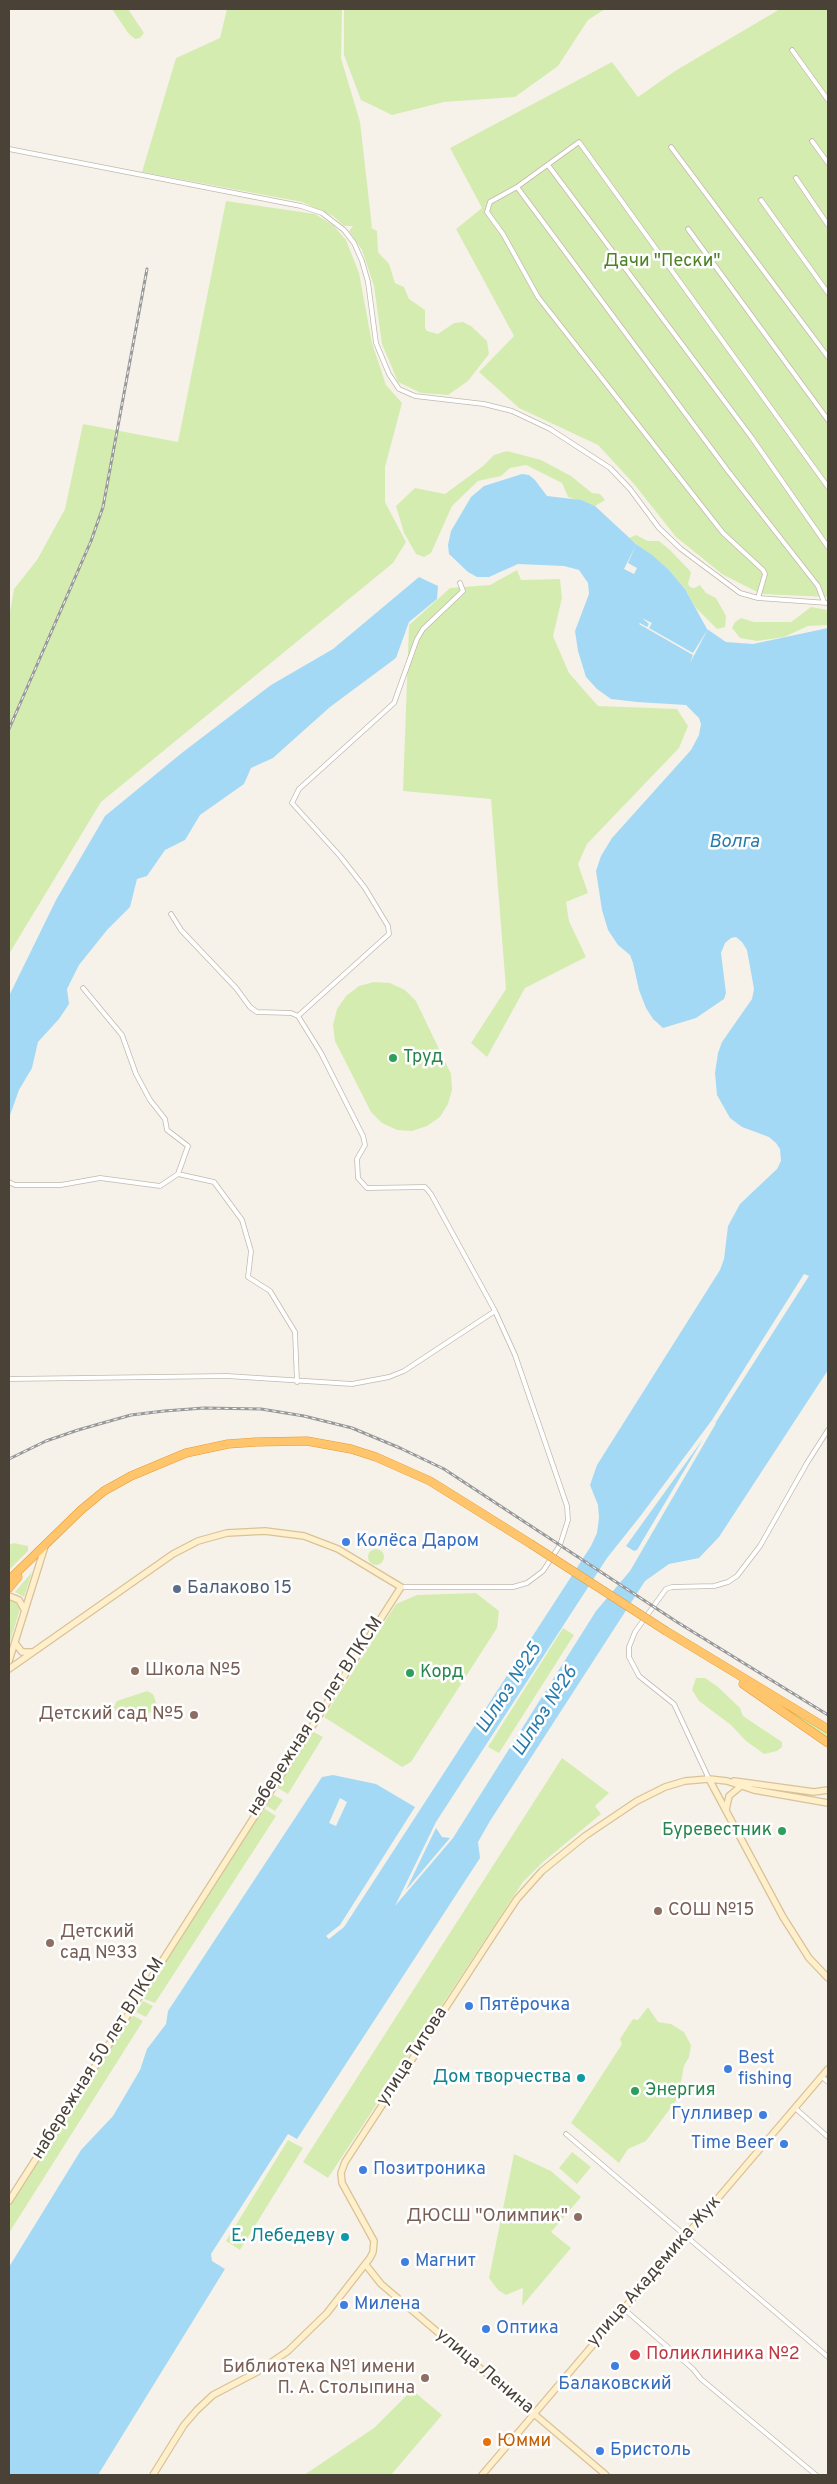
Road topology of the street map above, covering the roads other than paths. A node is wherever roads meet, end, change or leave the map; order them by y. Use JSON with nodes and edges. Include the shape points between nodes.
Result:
{"nodes":[{"id":1,"x":792,"y":50,"type":"dead end"},
{"id":2,"x":828,"y":100,"type":"edge"},
{"id":3,"x":812,"y":141,"type":"dead end"},
{"id":4,"x":671,"y":147,"type":"dead end"},
{"id":5,"x":9,"y":149,"type":"edge"},
{"id":6,"x":828,"y":163,"type":"edge"},
{"id":7,"x":548,"y":166,"type":"junction"},
{"id":8,"x":796,"y":178,"type":"dead end"},
{"id":9,"x":517,"y":187,"type":"junction"},
{"id":10,"x":761,"y":200,"type":"dead end"},
{"id":11,"x":828,"y":225,"type":"edge"},
{"id":12,"x":688,"y":229,"type":"dead end"},
{"id":13,"x":828,"y":292,"type":"edge"},
{"id":14,"x":828,"y":357,"type":"edge"},
{"id":15,"x":828,"y":420,"type":"edge"},
{"id":16,"x":828,"y":487,"type":"edge"},
{"id":17,"x":828,"y":547,"type":"edge"},
{"id":18,"x":460,"y":583,"type":"dead end"},
{"id":19,"x":758,"y":598,"type":"junction"},
{"id":20,"x":826,"y":602,"type":"edge"},
{"id":21,"x":171,"y":914,"type":"dead end"},
{"id":22,"x":83,"y":988,"type":"dead end"},
{"id":23,"x":298,"y":1016,"type":"junction"},
{"id":24,"x":178,"y":1174,"type":"junction"},
{"id":25,"x":9,"y":1182,"type":"edge"},
{"id":26,"x":494,"y":1311,"type":"junction"},
{"id":27,"x":9,"y":1379,"type":"edge"},
{"id":28,"x":297,"y":1382,"type":"junction"},
{"id":29,"x":828,"y":1430,"type":"edge"},
{"id":30,"x":45,"y":1545,"type":"junction"},
{"id":31,"x":9,"y":1580,"type":"edge"},
{"id":32,"x":401,"y":1587,"type":"junction"},
{"id":33,"x":9,"y":1588,"type":"edge"},
{"id":34,"x":9,"y":1596,"type":"edge"},
{"id":35,"x":24,"y":1612,"type":"junction"},
{"id":36,"x":15,"y":1643,"type":"junction"},
{"id":37,"x":31,"y":1652,"type":"junction"},
{"id":38,"x":712,"y":1660,"type":"junction"},
{"id":39,"x":9,"y":1661,"type":"edge"},
{"id":40,"x":9,"y":1669,"type":"edge"},
{"id":41,"x":828,"y":1729,"type":"edge"},
{"id":42,"x":828,"y":1743,"type":"edge"},
{"id":43,"x":709,"y":1779,"type":"junction"},
{"id":44,"x":727,"y":1781,"type":"junction"},
{"id":45,"x":741,"y":1786,"type":"junction"},
{"id":46,"x":828,"y":1790,"type":"edge"},
{"id":47,"x":828,"y":1803,"type":"edge"},
{"id":48,"x":726,"y":1812,"type":"junction"},
{"id":49,"x":828,"y":1978,"type":"edge"},
{"id":50,"x":828,"y":2069,"type":"edge"},
{"id":51,"x":822,"y":2076,"type":"junction"},
{"id":52,"x":828,"y":2082,"type":"edge"},
{"id":53,"x":795,"y":2108,"type":"junction"},
{"id":54,"x":566,"y":2134,"type":"dead end"},
{"id":55,"x":828,"y":2136,"type":"edge"},
{"id":56,"x":9,"y":2201,"type":"edge"},
{"id":57,"x":685,"y":2237,"type":"junction"},
{"id":58,"x":366,"y":2265,"type":"junction"},
{"id":59,"x":624,"y":2309,"type":"junction"},
{"id":60,"x":828,"y":2357,"type":"edge"},
{"id":61,"x":534,"y":2414,"type":"junction"},
{"id":62,"x":153,"y":2475,"type":"edge"},
{"id":63,"x":482,"y":2475,"type":"edge"},
{"id":64,"x":606,"y":2475,"type":"edge"},
{"id":65,"x":816,"y":2475,"type":"edge"}],
"edges":[{"from":1,"to":2,"type":"street"},
{"from":3,"to":6,"type":"street"},
{"from":4,"to":14,"type":"street"},
{"from":5,"to":19,"type":"street","via":[[301,206],[330,217],[354,243],[362,261],[376,343],[399,389],[415,396],[484,404],[512,411],[550,429],[610,468],[659,528],[681,549],[740,593]]},
{"from":7,"to":9,"type":"street"},
{"from":7,"to":16,"type":"street","via":[[579,142]]},
{"from":7,"to":17,"type":"street","via":[[752,438]]},
{"from":8,"to":11,"type":"street"},
{"from":9,"to":19,"type":"street","via":[[490,202],[487,212],[538,297],[586,360],[723,533],[763,570],[765,574]]},
{"from":9,"to":20,"type":"street","via":[[712,450],[818,586]]},
{"from":10,"to":13,"type":"street"},
{"from":12,"to":15,"type":"street"},
{"from":18,"to":23,"type":"street","via":[[463,591],[423,629],[417,639],[394,703],[299,789],[292,803],[365,888],[388,926],[389,934]]},
{"from":19,"to":20,"type":"street"},
{"from":21,"to":23,"type":"street","via":[[181,930],[250,1007],[258,1012]]},
{"from":22,"to":24,"type":"street","via":[[122,1035],[136,1074],[168,1130],[188,1146]]},
{"from":23,"to":26,"type":"street","via":[[321,1053],[363,1136],[365,1145],[357,1159],[358,1178],[367,1188],[425,1187]]},
{"from":24,"to":25,"type":"street","via":[[160,1186],[100,1178],[61,1185],[15,1185]]},
{"from":24,"to":28,"type":"street","via":[[214,1182],[242,1220],[251,1251],[248,1277],[270,1291],[295,1332]]},
{"from":26,"to":28,"type":"street","via":[[404,1371],[389,1377],[352,1384]]},
{"from":26,"to":32,"type":"street","via":[[515,1355],[567,1506],[566,1532],[543,1572],[527,1583],[513,1587]]},
{"from":27,"to":28,"type":"street","via":[[227,1376]]},
{"from":29,"to":43,"type":"street","via":[[760,1546],[738,1576],[714,1586],[666,1589],[635,1632],[629,1647],[628,1657],[639,1676],[674,1704]]},
{"from":30,"to":31,"type":"highway"},
{"from":30,"to":33,"type":"highway"},
{"from":30,"to":35,"type":"street"},
{"from":30,"to":38,"type":"highway","bridge":true,"via":[[91,1501],[149,1467],[228,1444],[281,1441],[328,1444],[398,1466],[465,1501]]},
{"from":32,"to":37,"type":"street","via":[[338,1549],[304,1536],[265,1531],[227,1533],[198,1541],[173,1554]]},
{"from":32,"to":56,"type":"street","name":"набережная 50 лет ВЛКСМ"},
{"from":34,"to":35,"type":"street","via":[[19,1600]]},
{"from":35,"to":36,"type":"street"},
{"from":36,"to":37,"type":"street","via":[[19,1650]]},
{"from":36,"to":39,"type":"street"},
{"from":37,"to":40,"type":"street"},
{"from":38,"to":41,"type":"highway"},
{"from":38,"to":42,"type":"highway"},
{"from":43,"to":44,"type":"street","name":"улица Титова"},
{"from":43,"to":48,"type":"street"},
{"from":43,"to":58,"type":"street","name":"улица Титова","via":[[670,1785],[637,1801],[572,1846],[542,1871],[518,1899],[345,2162],[342,2183],[374,2242],[374,2252]]},
{"from":44,"to":45,"type":"street","name":"улица Титова"},
{"from":44,"to":46,"type":"street","via":[[814,1792]]},
{"from":45,"to":47,"type":"street","name":"улица Титова"},
{"from":45,"to":48,"type":"street","via":[[729,1796]]},
{"from":48,"to":49,"type":"street","via":[[783,1917],[809,1958]]},
{"from":50,"to":51,"type":"street","name":"улица Академика Жук"},
{"from":51,"to":52,"type":"street"},
{"from":51,"to":53,"type":"street","name":"улица Академика Жук"},
{"from":53,"to":55,"type":"street"},
{"from":53,"to":57,"type":"street","name":"улица Академика Жук"},
{"from":54,"to":57,"type":"street"},
{"from":57,"to":59,"type":"street","name":"улица Академика Жук"},
{"from":57,"to":60,"type":"street"},
{"from":58,"to":61,"type":"street","name":"улица Ленина","via":[[381,2284]]},
{"from":58,"to":62,"type":"street","name":"улица Титова","via":[[327,2313],[288,2351],[213,2395],[197,2410]]},
{"from":59,"to":61,"type":"street","name":"улица Академика Жук"},
{"from":59,"to":65,"type":"street","via":[[701,2379]]},
{"from":61,"to":63,"type":"street","name":"улица Академика Жук"},
{"from":61,"to":64,"type":"street","name":"улица Ленина"}]}
